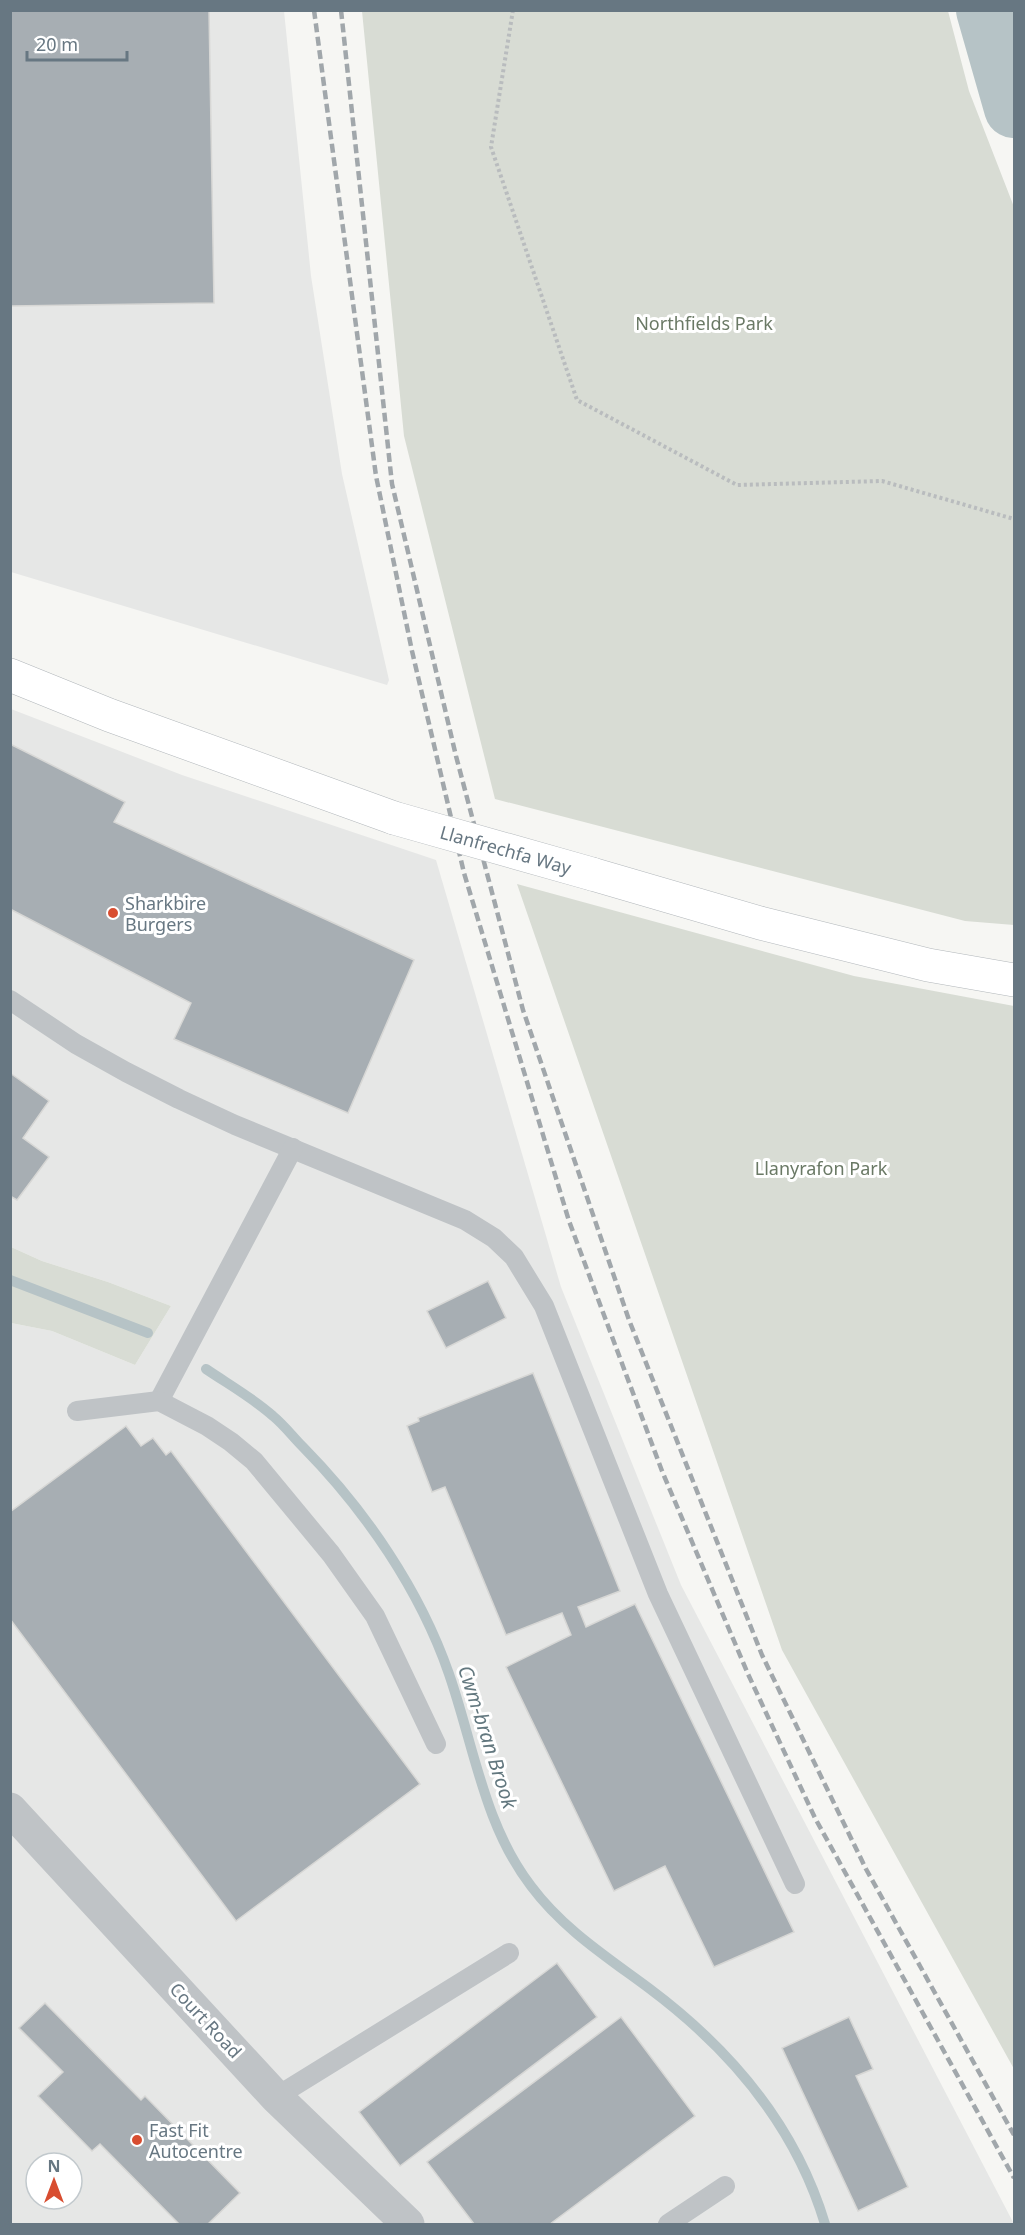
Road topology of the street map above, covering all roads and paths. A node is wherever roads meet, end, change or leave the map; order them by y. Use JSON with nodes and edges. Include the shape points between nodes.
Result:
{"nodes":[{"id":1,"x":513,"y":10,"type":"edge"},
{"id":2,"x":1014,"y":519,"type":"edge"},
{"id":3,"x":10,"y":675,"type":"edge"},
{"id":4,"x":1014,"y":980,"type":"edge"},
{"id":5,"x":10,"y":1000,"type":"edge"},
{"id":6,"x":293,"y":1148,"type":"junction"},
{"id":7,"x":159,"y":1401,"type":"junction"},
{"id":8,"x":77,"y":1411,"type":"dead end"},
{"id":9,"x":436,"y":1744,"type":"dead end"},
{"id":10,"x":10,"y":1809,"type":"edge"},
{"id":11,"x":795,"y":1884,"type":"dead end"},
{"id":12,"x":509,"y":1953,"type":"dead end"},
{"id":13,"x":276,"y":2097,"type":"junction"},
{"id":14,"x":725,"y":2186,"type":"dead end"},
{"id":15,"x":408,"y":2224,"type":"edge"},
{"id":16,"x":668,"y":2224,"type":"edge"}],
"edges":[{"from":1,"to":2,"type":"path","via":[[491,147],[577,400],[737,485],[882,481]]},
{"from":3,"to":4,"type":"street","name":"Llanfrechfa Way","bridge":true,"via":[[394,818],[760,923],[928,965]]},
{"from":5,"to":6,"type":"lane","via":[[126,1072],[235,1125]]},
{"from":6,"to":7,"type":"lane"},
{"from":6,"to":11,"type":"lane","via":[[465,1220],[494,1238],[514,1257],[544,1306],[658,1594]]},
{"from":7,"to":8,"type":"lane"},
{"from":7,"to":9,"type":"lane","via":[[207,1426],[254,1461],[331,1554],[375,1616]]},
{"from":10,"to":13,"type":"street","name":"Court Road"},
{"from":12,"to":13,"type":"lane"},
{"from":13,"to":15,"type":"street","name":"Court Road"},
{"from":14,"to":16,"type":"lane"}]}
